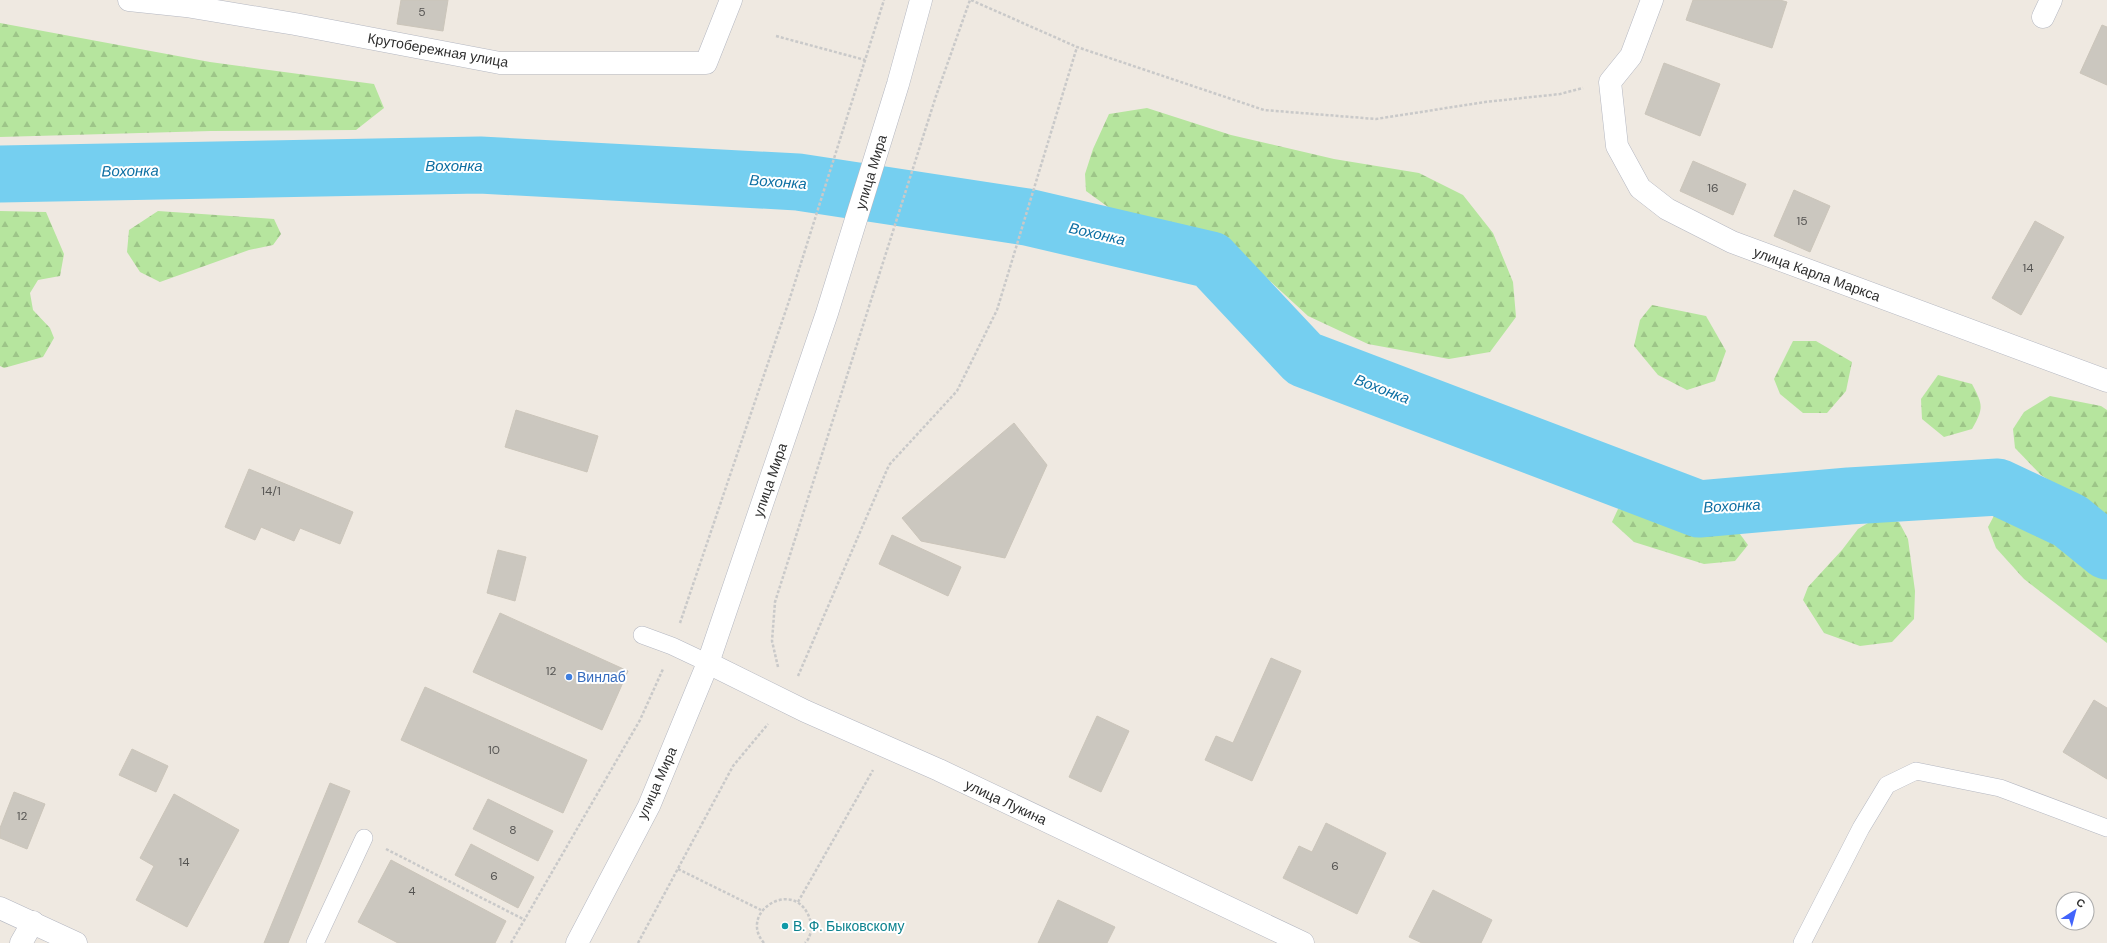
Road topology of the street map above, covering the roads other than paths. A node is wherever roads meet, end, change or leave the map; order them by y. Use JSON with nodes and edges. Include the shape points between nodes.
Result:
{"nodes":[{"id":1,"x":129,"y":0,"type":"edge"},
{"id":2,"x":731,"y":0,"type":"edge"},
{"id":3,"x":921,"y":0,"type":"edge"},
{"id":4,"x":1652,"y":0,"type":"edge"},
{"id":5,"x":2107,"y":381,"type":"edge"},
{"id":6,"x":642,"y":635,"type":"dead end"},
{"id":7,"x":708,"y":663,"type":"junction"},
{"id":8,"x":2107,"y":828,"type":"edge"},
{"id":9,"x":364,"y":838,"type":"road end"},
{"id":10,"x":0,"y":908,"type":"edge"},
{"id":11,"x":33,"y":922,"type":"junction"},
{"id":12,"x":21,"y":943,"type":"edge"},
{"id":13,"x":76,"y":943,"type":"edge"},
{"id":14,"x":315,"y":943,"type":"edge"},
{"id":15,"x":577,"y":943,"type":"edge"},
{"id":16,"x":1303,"y":943,"type":"edge"},
{"id":17,"x":1802,"y":943,"type":"edge"}],
"edges":[{"from":1,"to":2,"type":"street","name":"Крутобережная улица","via":[[186,6],[295,24],[500,63],[706,63]]},
{"from":3,"to":7,"type":"street","name":"улица Мира","via":[[898,84],[827,313]]},
{"from":4,"to":5,"type":"street","name":"улица Карла Маркса","via":[[1631,56],[1610,82],[1616,146],[1640,188],[1667,209],[1732,242]]},
{"from":6,"to":7,"type":"lane"},
{"from":7,"to":15,"type":"street","name":"улица Мира","via":[[649,806]]},
{"from":7,"to":16,"type":"street","name":"улица Лукина"},
{"from":8,"to":17,"type":"lane","via":[[2000,788],[1916,771],[1887,785],[1860,828]]},
{"from":9,"to":14,"type":"lane"},
{"from":10,"to":11,"type":"street"},
{"from":11,"to":12,"type":"street"},
{"from":11,"to":13,"type":"street"}]}
